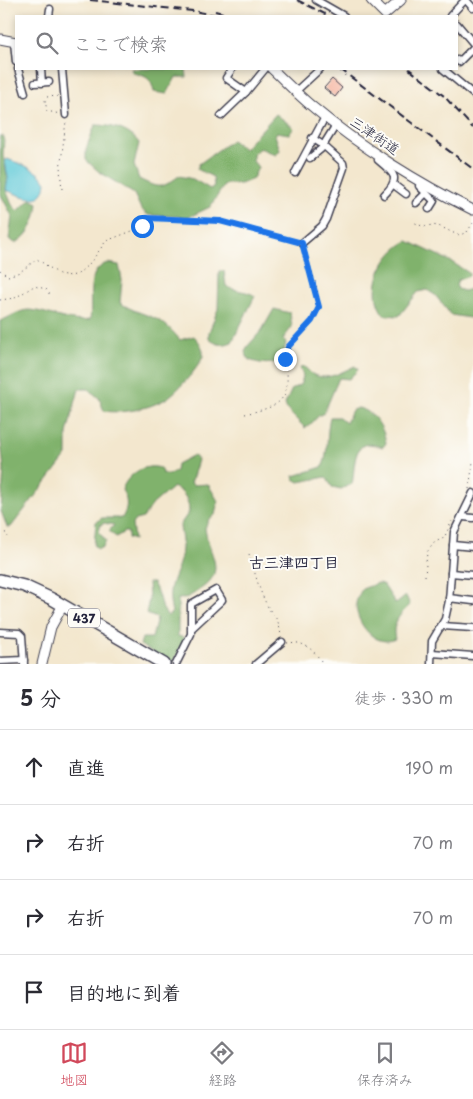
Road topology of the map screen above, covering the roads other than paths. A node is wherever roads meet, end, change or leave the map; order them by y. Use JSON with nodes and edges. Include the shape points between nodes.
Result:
{"nodes":[{"id":1,"x":316,"y":0,"type":"edge"},
{"id":2,"x":371,"y":0,"type":"edge"},
{"id":3,"x":402,"y":0,"type":"edge"},
{"id":4,"x":466,"y":0,"type":"edge"},
{"id":5,"x":473,"y":8,"type":"edge"},
{"id":6,"x":342,"y":15,"type":"edge"},
{"id":7,"x":385,"y":15,"type":"edge"},
{"id":8,"x":451,"y":15,"type":"edge"},
{"id":9,"x":458,"y":25,"type":"edge"},
{"id":10,"x":0,"y":39,"type":"edge"},
{"id":11,"x":15,"y":42,"type":"edge"},
{"id":12,"x":473,"y":43,"type":"edge"},
{"id":13,"x":473,"y":48,"type":"edge"},
{"id":14,"x":458,"y":61,"type":"edge"},
{"id":15,"x":18,"y":70,"type":"edge"},
{"id":16,"x":41,"y":70,"type":"edge"},
{"id":17,"x":62,"y":70,"type":"edge"},
{"id":18,"x":231,"y":70,"type":"edge"},
{"id":19,"x":264,"y":70,"type":"edge"},
{"id":20,"x":273,"y":70,"type":"edge"},
{"id":21,"x":319,"y":70,"type":"edge"},
{"id":22,"x":444,"y":70,"type":"edge"},
{"id":23,"x":49,"y":82,"type":"dead end"},
{"id":24,"x":473,"y":84,"type":"edge"},
{"id":25,"x":467,"y":89,"type":"junction"},
{"id":26,"x":296,"y":91,"type":"junction"},
{"id":27,"x":246,"y":92,"type":"junction"},
{"id":28,"x":24,"y":93,"type":"dead end"},
{"id":29,"x":473,"y":94,"type":"edge"},
{"id":30,"x":66,"y":115,"type":"road end"},
{"id":31,"x":221,"y":116,"type":"dead end"},
{"id":32,"x":325,"y":117,"type":"junction"},
{"id":33,"x":336,"y":125,"type":"junction"},
{"id":34,"x":312,"y":138,"type":"junction"},
{"id":35,"x":323,"y":145,"type":"junction"},
{"id":36,"x":372,"y":149,"type":"junction"},
{"id":37,"x":310,"y":158,"type":"dead end"},
{"id":38,"x":295,"y":173,"type":"dead end"},
{"id":39,"x":420,"y":181,"type":"junction"},
{"id":40,"x":394,"y":184,"type":"junction"},
{"id":41,"x":426,"y":193,"type":"junction"},
{"id":42,"x":406,"y":194,"type":"dead end"},
{"id":43,"x":384,"y":195,"type":"dead end"},
{"id":44,"x":416,"y":202,"type":"dead end"},
{"id":45,"x":429,"y":210,"type":"dead end"},
{"id":46,"x":473,"y":210,"type":"edge"},
{"id":47,"x":302,"y":243,"type":"road end"},
{"id":48,"x":470,"y":493,"type":"edge"},
{"id":49,"x":463,"y":517,"type":"junction"},
{"id":50,"x":473,"y":518,"type":"edge"},
{"id":51,"x":453,"y":545,"type":"junction"},
{"id":52,"x":473,"y":547,"type":"edge"},
{"id":53,"x":451,"y":573,"type":"junction"},
{"id":54,"x":473,"y":575,"type":"edge"},
{"id":55,"x":0,"y":580,"type":"edge"},
{"id":56,"x":0,"y":586,"type":"edge"},
{"id":57,"x":449,"y":598,"type":"junction"},
{"id":58,"x":473,"y":601,"type":"edge"},
{"id":59,"x":62,"y":608,"type":"junction"},
{"id":60,"x":442,"y":626,"type":"junction"},
{"id":61,"x":473,"y":628,"type":"edge"},
{"id":62,"x":191,"y":629,"type":"junction"},
{"id":63,"x":0,"y":632,"type":"edge"},
{"id":64,"x":282,"y":642,"type":"road end"},
{"id":65,"x":432,"y":653,"type":"junction"},
{"id":66,"x":473,"y":656,"type":"edge"},
{"id":67,"x":0,"y":662,"type":"edge"},
{"id":68,"x":24,"y":662,"type":"edge"},
{"id":69,"x":42,"y":664,"type":"edge"},
{"id":70,"x":152,"y":664,"type":"edge"},
{"id":71,"x":164,"y":664,"type":"edge"},
{"id":72,"x":176,"y":664,"type":"edge"},
{"id":73,"x":256,"y":664,"type":"edge"},
{"id":74,"x":431,"y":664,"type":"edge"}],
"edges":[{"from":1,"to":6,"type":"street"},
{"from":2,"to":7,"type":"street"},
{"from":3,"to":7,"type":"street"},
{"from":4,"to":5,"type":"street"},
{"from":4,"to":8,"type":"street"},
{"from":9,"to":12,"type":"street"},
{"from":10,"to":11,"type":"street"},
{"from":13,"to":14,"type":"street"},
{"from":15,"to":28,"type":"street"},
{"from":16,"to":23,"type":"street","via":[[38,83]]},
{"from":17,"to":30,"type":"street"},
{"from":18,"to":27,"type":"street","via":[[226,78]]},
{"from":19,"to":27,"type":"street"},
{"from":20,"to":26,"type":"street","name":"三津街道"},
{"from":21,"to":26,"type":"street"},
{"from":22,"to":25,"type":"street"},
{"from":24,"to":25,"type":"street"},
{"from":25,"to":29,"type":"street"},
{"from":26,"to":32,"type":"street","name":"三津街道"},
{"from":27,"to":31,"type":"street"},
{"from":32,"to":33,"type":"street","name":"三津街道"},
{"from":32,"to":34,"type":"street"},
{"from":33,"to":35,"type":"street"},
{"from":33,"to":36,"type":"street","name":"三津街道"},
{"from":34,"to":35,"type":"street"},
{"from":34,"to":38,"type":"street"},
{"from":35,"to":37,"type":"street"},
{"from":35,"to":47,"type":"street","via":[[344,163],[344,168],[326,219]]},
{"from":36,"to":39,"type":"street","name":"三津街道"},
{"from":36,"to":40,"type":"street","via":[[373,155],[393,173]]},
{"from":39,"to":41,"type":"street"},
{"from":39,"to":46,"type":"street","name":"三津街道"},
{"from":40,"to":42,"type":"street"},
{"from":40,"to":43,"type":"street"},
{"from":41,"to":44,"type":"street"},
{"from":41,"to":45,"type":"street","via":[[434,201]]},
{"from":48,"to":49,"type":"street"},
{"from":49,"to":50,"type":"street"},
{"from":49,"to":51,"type":"street","via":[[454,532]]},
{"from":51,"to":52,"type":"street"},
{"from":51,"to":53,"type":"street"},
{"from":53,"to":54,"type":"street"},
{"from":53,"to":57,"type":"street"},
{"from":55,"to":59,"type":"highway","number":"437","via":[[24,586]]},
{"from":56,"to":59,"type":"highway","number":"437","via":[[22,591]]},
{"from":57,"to":58,"type":"street"},
{"from":57,"to":60,"type":"street"},
{"from":59,"to":69,"type":"street","via":[[50,632]]},
{"from":59,"to":70,"type":"highway","number":"437"},
{"from":59,"to":71,"type":"highway","number":"437"},
{"from":60,"to":61,"type":"street"},
{"from":60,"to":65,"type":"street","via":[[432,641]]},
{"from":62,"to":62,"type":"street","via":[[192,604],[216,590],[222,600]]},
{"from":62,"to":72,"type":"street"},
{"from":63,"to":68,"type":"street","via":[[19,633]]},
{"from":64,"to":73,"type":"street"},
{"from":65,"to":66,"type":"street"},
{"from":65,"to":74,"type":"street"},
{"from":67,"to":68,"type":"street"}]}
